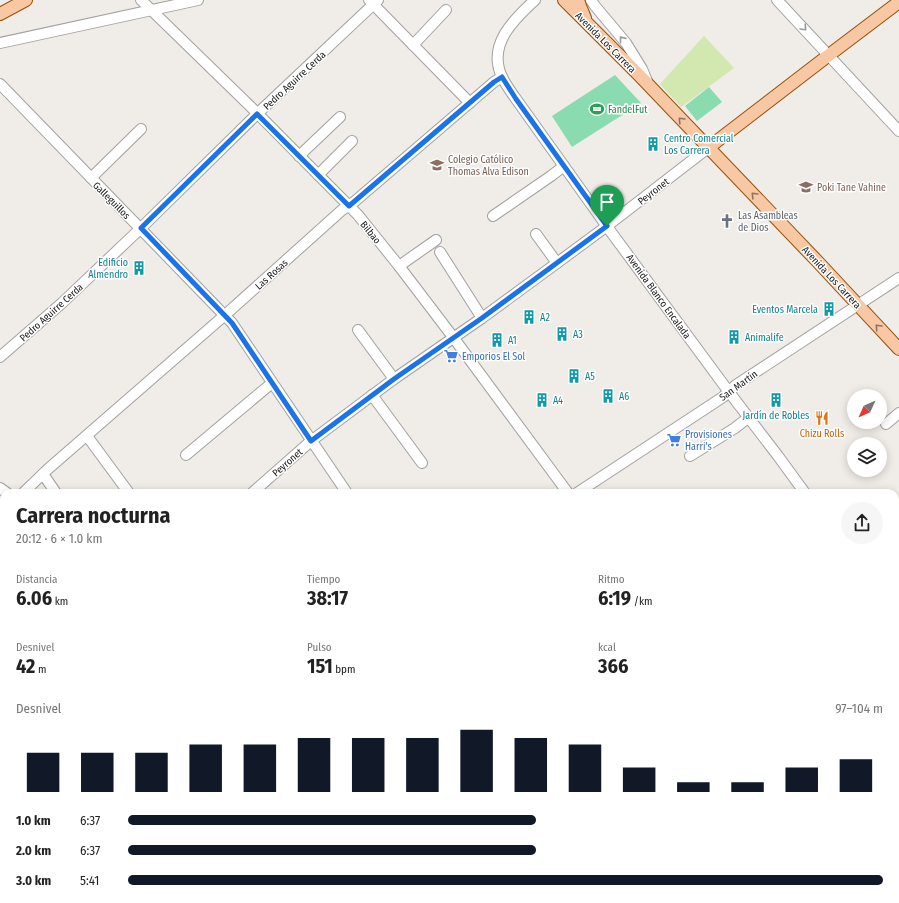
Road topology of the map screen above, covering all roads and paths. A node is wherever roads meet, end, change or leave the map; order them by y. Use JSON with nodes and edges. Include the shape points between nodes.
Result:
{"nodes":[{"id":1,"x":26,"y":0,"type":"edge"},
{"id":2,"x":141,"y":0,"type":"edge"},
{"id":3,"x":198,"y":0,"type":"edge"},
{"id":4,"x":535,"y":0,"type":"edge"},
{"id":5,"x":564,"y":0,"type":"edge"},
{"id":6,"x":578,"y":0,"type":"edge"},
{"id":7,"x":777,"y":0,"type":"edge"},
{"id":8,"x":373,"y":2,"type":"edge"},
{"id":9,"x":899,"y":2,"type":"edge"},
{"id":10,"x":593,"y":3,"type":"edge"},
{"id":11,"x":151,"y":10,"type":"junction"},
{"id":12,"x":446,"y":10,"type":"dead end"},
{"id":13,"x":0,"y":14,"type":"edge"},
{"id":14,"x":594,"y":31,"type":"junction"},
{"id":15,"x":0,"y":43,"type":"edge"},
{"id":16,"x":413,"y":45,"type":"junction"},
{"id":17,"x":829,"y":55,"type":"junction"},
{"id":18,"x":502,"y":77,"type":"junction"},
{"id":19,"x":0,"y":84,"type":"edge"},
{"id":20,"x":648,"y":85,"type":"junction"},
{"id":21,"x":470,"y":103,"type":"junction"},
{"id":22,"x":257,"y":114,"type":"junction"},
{"id":23,"x":340,"y":117,"type":"dead end"},
{"id":24,"x":141,"y":129,"type":"dead end"},
{"id":25,"x":899,"y":131,"type":"edge"},
{"id":26,"x":352,"y":141,"type":"dead end"},
{"id":27,"x":708,"y":148,"type":"junction"},
{"id":28,"x":300,"y":156,"type":"junction"},
{"id":29,"x":564,"y":166,"type":"junction"},
{"id":30,"x":318,"y":175,"type":"junction"},
{"id":31,"x":91,"y":178,"type":"junction"},
{"id":32,"x":349,"y":206,"type":"junction"},
{"id":33,"x":493,"y":216,"type":"dead end"},
{"id":34,"x":607,"y":226,"type":"junction"},
{"id":35,"x":141,"y":228,"type":"junction"},
{"id":36,"x":536,"y":234,"type":"dead end"},
{"id":37,"x":436,"y":240,"type":"dead end"},
{"id":38,"x":440,"y":252,"type":"dead end"},
{"id":39,"x":557,"y":263,"type":"junction"},
{"id":40,"x":399,"y":266,"type":"junction"},
{"id":41,"x":899,"y":278,"type":"edge"},
{"id":42,"x":858,"y":305,"type":"junction"},
{"id":43,"x":225,"y":315,"type":"junction"},
{"id":44,"x":482,"y":318,"type":"junction"},
{"id":45,"x":358,"y":330,"type":"dead end"},
{"id":46,"x":453,"y":337,"type":"junction"},
{"id":47,"x":899,"y":349,"type":"edge"},
{"id":48,"x":0,"y":357,"type":"edge"},
{"id":49,"x":394,"y":379,"type":"junction"},
{"id":50,"x":272,"y":383,"type":"junction"},
{"id":51,"x":729,"y":392,"type":"junction"},
{"id":52,"x":372,"y":395,"type":"junction"},
{"id":53,"x":899,"y":412,"type":"edge"},
{"id":54,"x":749,"y":417,"type":"junction"},
{"id":55,"x":887,"y":423,"type":"edge"},
{"id":56,"x":87,"y":436,"type":"junction"},
{"id":57,"x":311,"y":441,"type":"junction"},
{"id":58,"x":186,"y":455,"type":"dead end"},
{"id":59,"x":690,"y":456,"type":"dead end"},
{"id":60,"x":422,"y":463,"type":"dead end"},
{"id":61,"x":43,"y":474,"type":"junction"},
{"id":62,"x":27,"y":489,"type":"edge"},
{"id":63,"x":53,"y":489,"type":"edge"},
{"id":64,"x":125,"y":489,"type":"edge"},
{"id":65,"x":257,"y":489,"type":"edge"},
{"id":66,"x":344,"y":489,"type":"edge"},
{"id":67,"x":565,"y":489,"type":"edge"},
{"id":68,"x":583,"y":489,"type":"edge"},
{"id":69,"x":802,"y":489,"type":"edge"}],
"edges":[{"from":1,"to":13,"type":"main road"},
{"from":2,"to":11,"type":"street","name":"Bilbao"},
{"from":3,"to":11,"type":"street"},
{"from":4,"to":18,"type":"street","via":[[514,20],[501,39],[498,61]]},
{"from":5,"to":14,"type":"main road","name":"Avenida Los Carrera"},
{"from":6,"to":14,"type":"main road"},
{"from":7,"to":17,"type":"street","one_way":true},
{"from":8,"to":16,"type":"street"},
{"from":8,"to":22,"type":"street","name":"Pedro Aguirre Cerda"},
{"from":9,"to":17,"type":"main road","name":"Peyronet"},
{"from":20,"to":10,"type":"street","name":"Avenida Los Carrera","one_way":true,"via":[[642,69],[626,43]]},
{"from":11,"to":15,"type":"street"},
{"from":11,"to":22,"type":"street","name":"Bilbao"},
{"from":12,"to":16,"type":"street"},
{"from":14,"to":20,"type":"main road","name":"Avenida Los Carrera"},
{"from":16,"to":21,"type":"street"},
{"from":17,"to":25,"type":"street"},
{"from":17,"to":27,"type":"main road","name":"Peyronet"},
{"from":18,"to":21,"type":"street","name":"Las Rosas"},
{"from":18,"to":29,"type":"street","name":"Avenida Blanco Encalada"},
{"from":19,"to":31,"type":"street","name":"Galleguillos"},
{"from":27,"to":20,"type":"main road","name":"Avenida Los Carrera","one_way":true},
{"from":21,"to":32,"type":"street","name":"Las Rosas"},
{"from":22,"to":28,"type":"street","name":"Bilbao"},
{"from":22,"to":35,"type":"street","name":"Pedro Aguirre Cerda"},
{"from":23,"to":28,"type":"street"},
{"from":24,"to":31,"type":"street"},
{"from":26,"to":30,"type":"street"},
{"from":27,"to":34,"type":"street","name":"Peyronet"},
{"from":42,"to":27,"type":"main road","name":"Avenida Los Carrera","one_way":true},
{"from":28,"to":30,"type":"street","name":"Bilbao"},
{"from":29,"to":33,"type":"street"},
{"from":29,"to":34,"type":"street","name":"Avenida Blanco Encalada"},
{"from":30,"to":32,"type":"street","name":"Bilbao"},
{"from":31,"to":35,"type":"street","name":"Galleguillos"},
{"from":32,"to":40,"type":"street","name":"Bilbao"},
{"from":32,"to":43,"type":"street","name":"Las Rosas"},
{"from":34,"to":39,"type":"street","name":"Peyronet"},
{"from":34,"to":51,"type":"street","name":"Avenida Blanco Encalada"},
{"from":35,"to":43,"type":"street","name":"Galleguillos"},
{"from":35,"to":48,"type":"street","name":"Pedro Aguirre Cerda","via":[[62,303]]},
{"from":36,"to":39,"type":"street"},
{"from":37,"to":40,"type":"street"},
{"from":38,"to":44,"type":"street"},
{"from":39,"to":44,"type":"street","name":"Peyronet"},
{"from":40,"to":46,"type":"street","name":"Bilbao"},
{"from":41,"to":42,"type":"street","name":"San Martín"},
{"from":47,"to":42,"type":"main road","name":"Avenida Los Carrera","one_way":true},
{"from":42,"to":51,"type":"street","name":"San Martín"},
{"from":43,"to":50,"type":"street","name":"Galleguillos"},
{"from":43,"to":56,"type":"street","name":"Las Rosas"},
{"from":44,"to":46,"type":"street","name":"Peyronet"},
{"from":45,"to":49,"type":"street"},
{"from":46,"to":49,"type":"street","name":"Peyronet"},
{"from":46,"to":67,"type":"street","name":"Bilbao"},
{"from":49,"to":52,"type":"street","name":"Peyronet"},
{"from":50,"to":57,"type":"street","name":"Galleguillos"},
{"from":50,"to":58,"type":"street"},
{"from":51,"to":54,"type":"street","name":"Avenida Blanco Encalada"},
{"from":51,"to":68,"type":"street","name":"San Martín"},
{"from":52,"to":57,"type":"street","name":"Peyronet"},
{"from":52,"to":60,"type":"street"},
{"from":53,"to":55,"type":"street"},
{"from":54,"to":59,"type":"street"},
{"from":54,"to":69,"type":"street","name":"Avenida Blanco Encalada"},
{"from":56,"to":61,"type":"street","name":"Las Rosas"},
{"from":56,"to":64,"type":"street"},
{"from":57,"to":65,"type":"street","name":"Peyronet"},
{"from":57,"to":66,"type":"street","name":"Galleguillos"},
{"from":61,"to":62,"type":"street","name":"Las Rosas"},
{"from":61,"to":63,"type":"street"}]}
